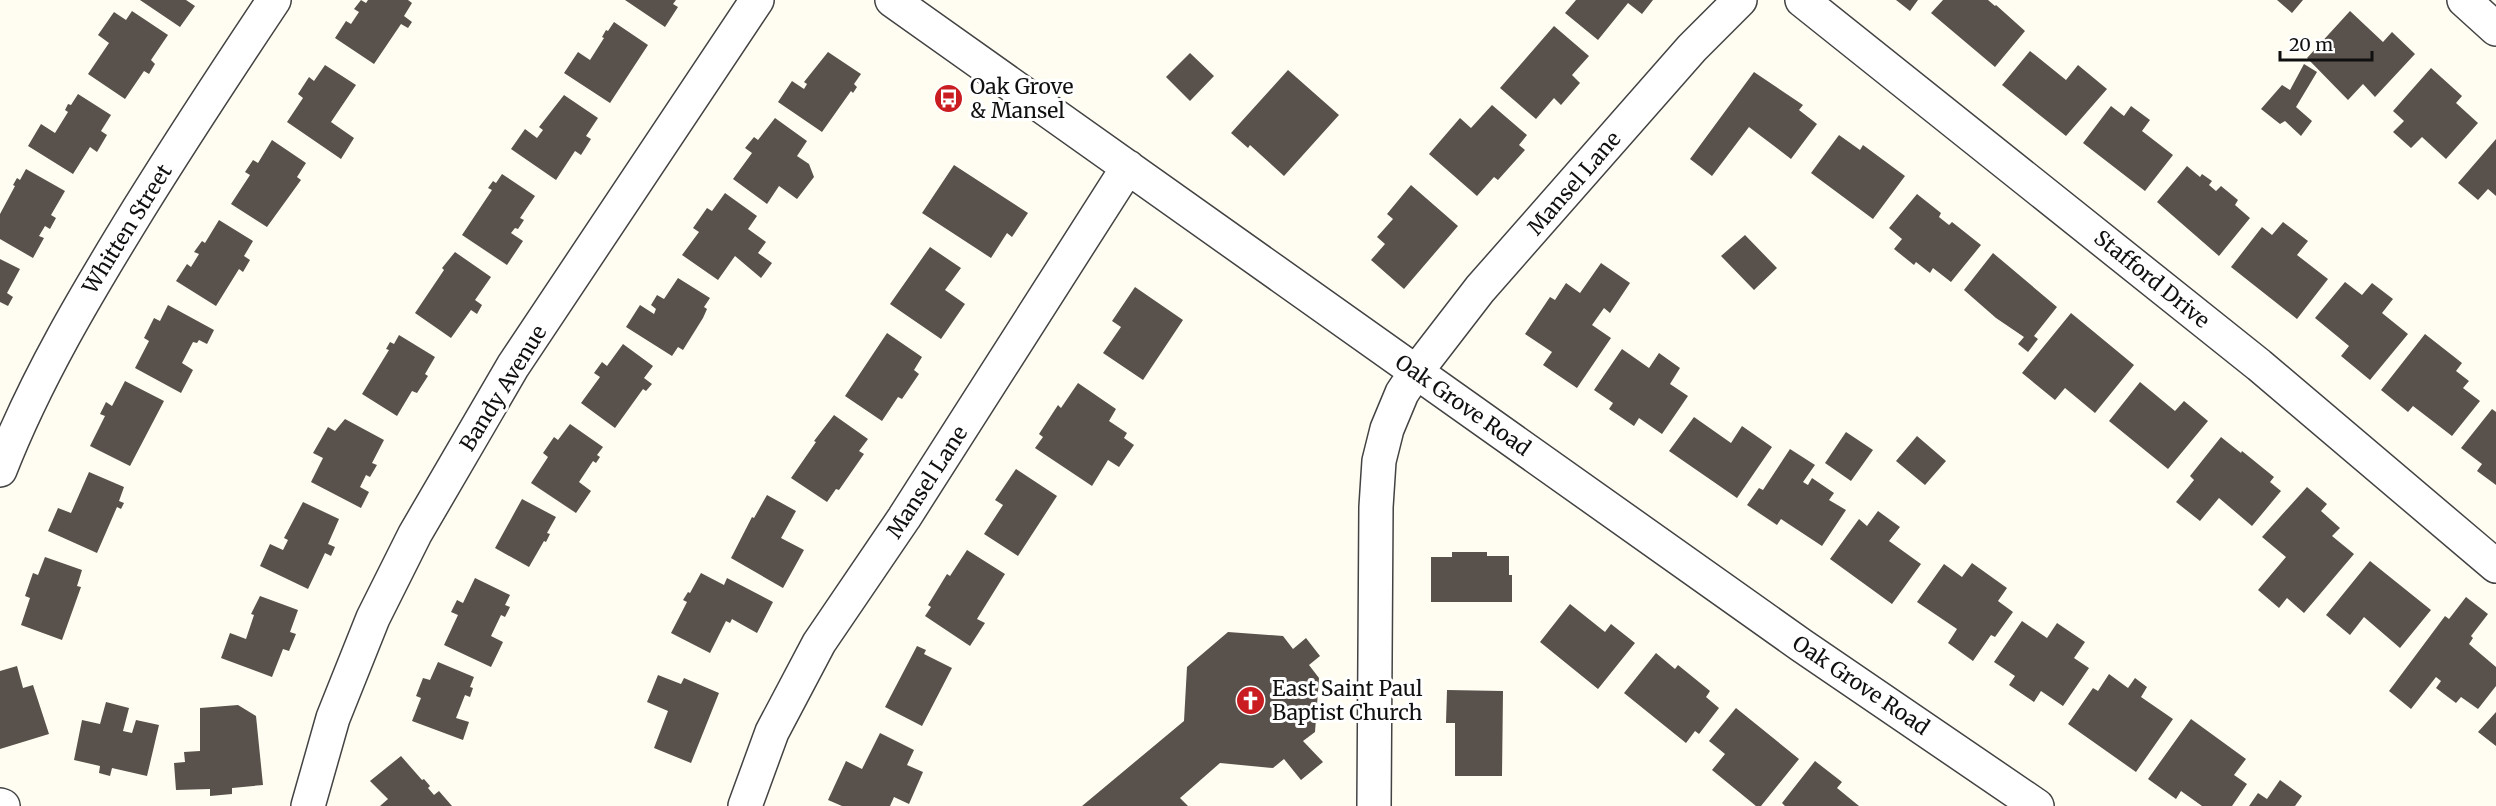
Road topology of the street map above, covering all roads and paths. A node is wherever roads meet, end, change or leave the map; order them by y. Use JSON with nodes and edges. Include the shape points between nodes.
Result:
{"nodes":[{"id":1,"x":274,"y":0,"type":"edge"},
{"id":2,"x":757,"y":0,"type":"edge"},
{"id":3,"x":892,"y":0,"type":"edge"},
{"id":4,"x":1740,"y":0,"type":"edge"},
{"id":5,"x":1802,"y":0,"type":"edge"},
{"id":6,"x":2464,"y":0,"type":"edge"},
{"id":7,"x":2496,"y":28,"type":"edge"},
{"id":8,"x":1128,"y":167,"type":"junction"},
{"id":9,"x":1416,"y":372,"type":"junction"},
{"id":10,"x":0,"y":470,"type":"edge"},
{"id":11,"x":2496,"y":566,"type":"edge"},
{"id":12,"x":309,"y":806,"type":"edge"},
{"id":13,"x":745,"y":806,"type":"edge"},
{"id":14,"x":1374,"y":806,"type":"edge"},
{"id":15,"x":2037,"y":806,"type":"edge"}],
"edges":[{"from":1,"to":10,"type":"street","name":"Whitten Street","via":[[207,99],[86,294]]},
{"from":2,"to":12,"type":"street","name":"Bandy Avenue","via":[[513,366],[415,534],[373,618],[333,718]]},
{"from":3,"to":8,"type":"street","name":"Oak Grove Road"},
{"from":4,"to":9,"type":"street","name":"Mansel Lane","via":[[1692,48],[1480,289]]},
{"from":5,"to":11,"type":"street","name":"Stafford Drive","via":[[2259,364]]},
{"from":6,"to":7,"type":"street"},
{"from":8,"to":9,"type":"street","name":"Oak Grove Road"},
{"from":8,"to":13,"type":"street","name":"Mansel Lane","via":[[904,518],[819,643],[772,732]]},
{"from":9,"to":14,"type":"street","name":"Mansel Lane","via":[[1402,393],[1379,461]]},
{"from":9,"to":15,"type":"street","name":"Oak Grove Road","via":[[1801,645]]}]}
